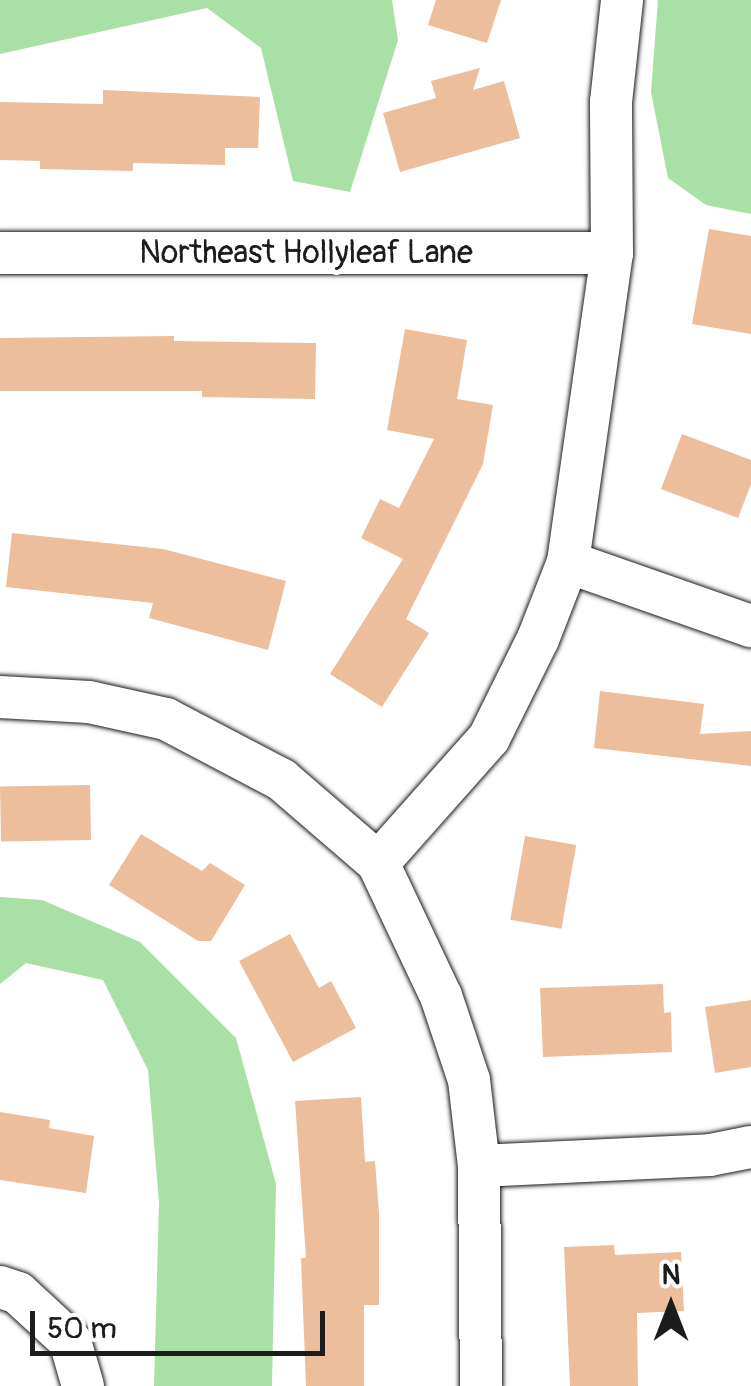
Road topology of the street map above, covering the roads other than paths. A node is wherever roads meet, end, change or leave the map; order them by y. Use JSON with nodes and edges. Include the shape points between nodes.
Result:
{"nodes":[{"id":1,"x":622,"y":0,"type":"edge"},
{"id":2,"x":0,"y":253,"type":"edge"},
{"id":3,"x":612,"y":253,"type":"junction"},
{"id":4,"x":568,"y":562,"type":"junction"},
{"id":5,"x":751,"y":626,"type":"edge"},
{"id":6,"x":0,"y":697,"type":"edge"},
{"id":7,"x":378,"y":863,"type":"junction"},
{"id":8,"x":751,"y":1146,"type":"edge"},
{"id":9,"x":479,"y":1166,"type":"junction"},
{"id":10,"x":0,"y":1287,"type":"edge"},
{"id":11,"x":83,"y":1386,"type":"edge"},
{"id":12,"x":481,"y":1386,"type":"edge"}],
"edges":[{"from":1,"to":3,"type":"street","via":[[611,102]]},
{"from":2,"to":3,"type":"street","name":"Northeast Hollyleaf Lane"},
{"from":3,"to":4,"type":"street"},
{"from":4,"to":5,"type":"street"},
{"from":4,"to":7,"type":"street","via":[[489,738]]},
{"from":6,"to":7,"type":"street","via":[[89,702],[166,720],[282,780]]},
{"from":7,"to":9,"type":"street","via":[[441,996],[468,1080]]},
{"from":8,"to":9,"type":"street"},
{"from":9,"to":12,"type":"street"},
{"from":10,"to":11,"type":"street","via":[[18,1293],[70,1341]]}]}
